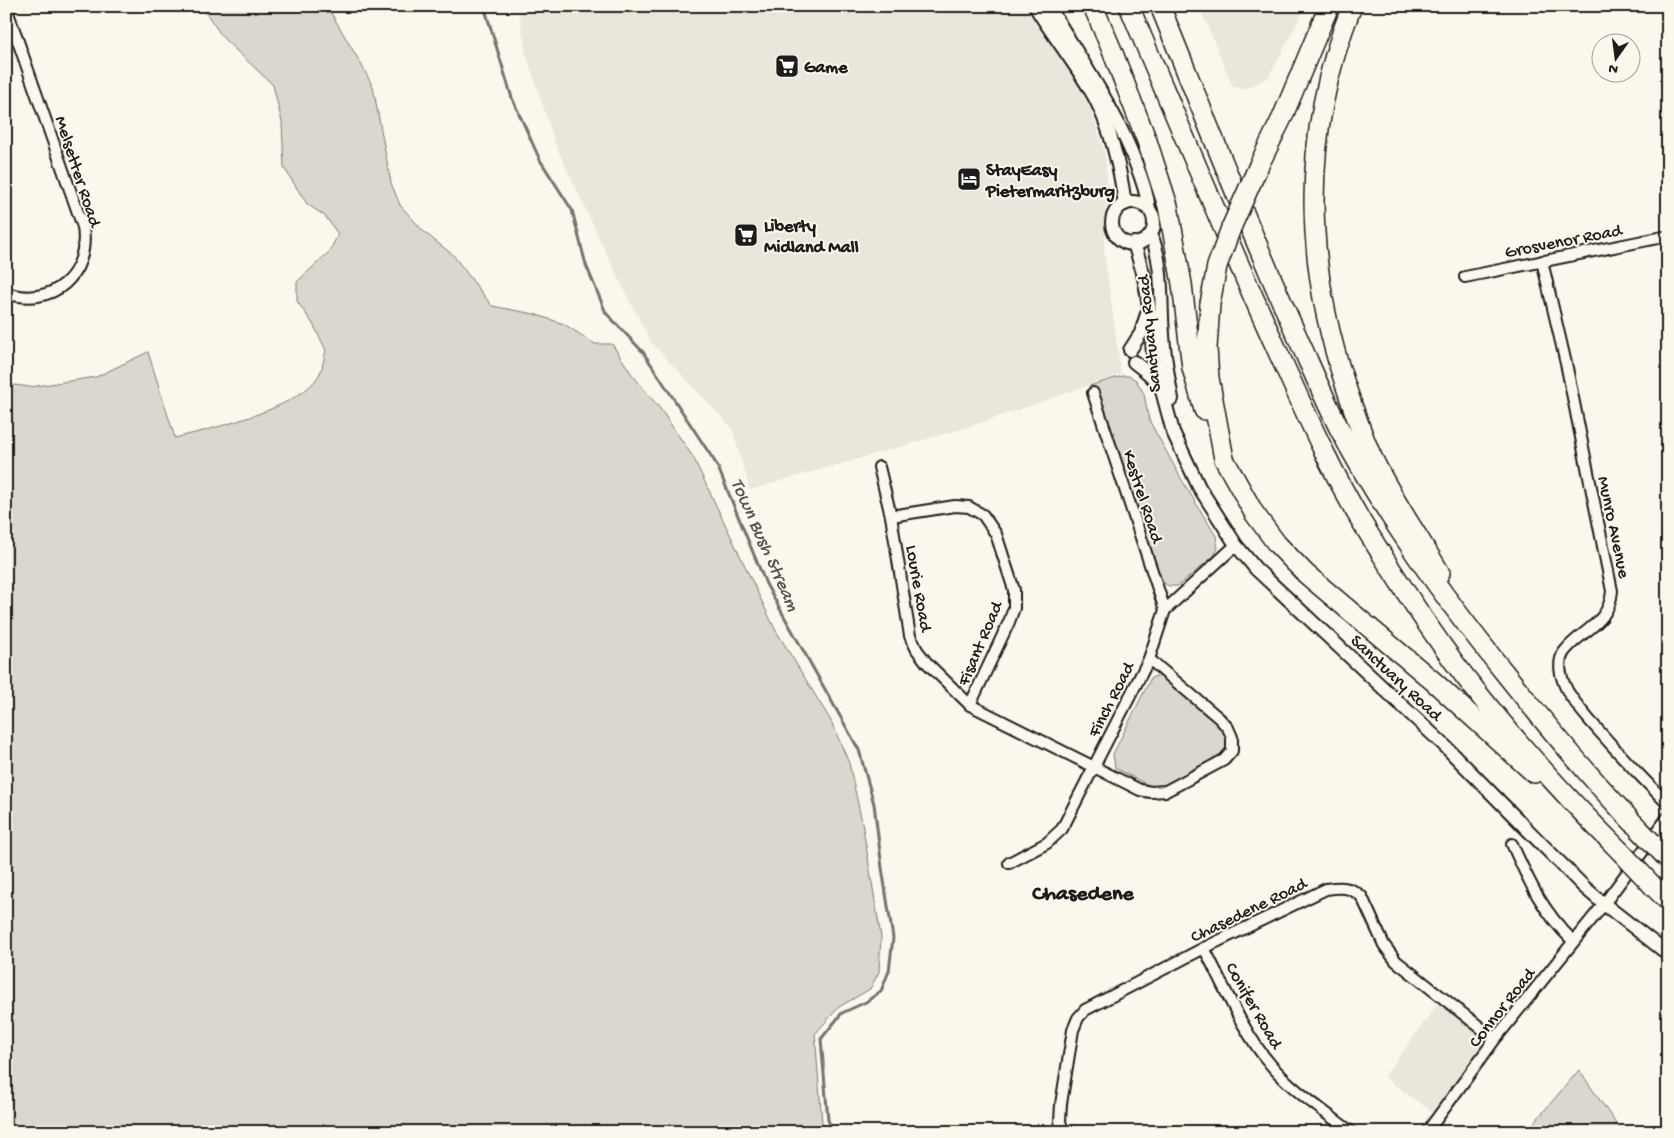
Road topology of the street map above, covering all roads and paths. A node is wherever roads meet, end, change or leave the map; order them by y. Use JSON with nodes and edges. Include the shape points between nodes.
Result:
{"nodes":[{"id":1,"x":1035,"y":6,"type":"edge"},
{"id":2,"x":1049,"y":6,"type":"edge"},
{"id":3,"x":1093,"y":6,"type":"edge"},
{"id":4,"x":1128,"y":6,"type":"edge"},
{"id":5,"x":1160,"y":6,"type":"edge"},
{"id":6,"x":1329,"y":6,"type":"edge"},
{"id":7,"x":1352,"y":6,"type":"edge"},
{"id":8,"x":6,"y":7,"type":"edge"},
{"id":9,"x":1125,"y":204,"type":"junction"},
{"id":10,"x":1149,"y":209,"type":"junction"},
{"id":11,"x":1150,"y":235,"type":"junction"},
{"id":12,"x":1668,"y":236,"type":"edge"},
{"id":13,"x":1134,"y":244,"type":"junction"},
{"id":14,"x":1542,"y":261,"type":"junction"},
{"id":15,"x":1466,"y":277,"type":"dead end"},
{"id":16,"x":6,"y":293,"type":"edge"},
{"id":17,"x":1148,"y":310,"type":"junction"},
{"id":18,"x":1162,"y":387,"type":"junction"},
{"id":19,"x":1093,"y":393,"type":"dead end"},
{"id":20,"x":1224,"y":459,"type":"junction"},
{"id":21,"x":1186,"y":460,"type":"junction"},
{"id":22,"x":879,"y":467,"type":"dead end"},
{"id":23,"x":891,"y":516,"type":"junction"},
{"id":24,"x":1236,"y":545,"type":"junction"},
{"id":25,"x":1165,"y":610,"type":"junction"},
{"id":26,"x":1465,"y":624,"type":"junction"},
{"id":27,"x":1149,"y":659,"type":"junction"},
{"id":28,"x":970,"y":705,"type":"junction"},
{"id":29,"x":1094,"y":766,"type":"junction"},
{"id":30,"x":1668,"y":804,"type":"edge"},
{"id":31,"x":1668,"y":817,"type":"edge"},
{"id":32,"x":1602,"y":833,"type":"junction"},
{"id":33,"x":1512,"y":844,"type":"dead end"},
{"id":34,"x":1668,"y":859,"type":"edge"},
{"id":35,"x":1009,"y":863,"type":"dead end"},
{"id":36,"x":1668,"y":902,"type":"edge"},
{"id":37,"x":1604,"y":904,"type":"junction"},
{"id":38,"x":1573,"y":941,"type":"junction"},
{"id":39,"x":1204,"y":948,"type":"junction"},
{"id":40,"x":1668,"y":954,"type":"edge"},
{"id":41,"x":1495,"y":1039,"type":"junction"},
{"id":42,"x":1063,"y":1132,"type":"edge"},
{"id":43,"x":1351,"y":1132,"type":"edge"},
{"id":44,"x":1427,"y":1132,"type":"edge"}],
"edges":[{"from":1,"to":9,"type":"street","via":[[1103,115],[1112,140]]},
{"from":2,"to":10,"type":"street","via":[[1122,130],[1142,178]]},
{"from":3,"to":20,"type":"highway","via":[[1166,198],[1182,284],[1192,368],[1216,444]]},
{"from":4,"to":32,"type":"highway","via":[[1245,280],[1325,455],[1361,520],[1464,676]]},
{"from":5,"to":26,"type":"highway","via":[[1266,268],[1339,427],[1381,503]]},
{"from":6,"to":20,"type":"highway","bridge":true,"via":[[1217,266],[1207,348],[1209,378]]},
{"from":7,"to":26,"type":"highway","via":[[1333,58],[1318,132],[1313,194],[1316,262],[1322,301],[1343,378],[1371,455],[1454,594]]},
{"from":8,"to":16,"type":"street","name":"Melsetter Road","via":[[85,237],[80,263],[70,281],[38,296],[18,297]]},
{"from":9,"to":10,"type":"street","via":[[1137,202]]},
{"from":9,"to":13,"type":"street","via":[[1115,213],[1113,227],[1119,238]]},
{"from":10,"to":11,"type":"street","via":[[1154,221]]},
{"from":11,"to":13,"type":"street"},
{"from":11,"to":21,"type":"street","name":"Sanctuary Road","via":[[1159,267],[1163,341],[1170,389]]},
{"from":12,"to":14,"type":"street","name":"Grosvenor Road"},
{"from":13,"to":17,"type":"street","name":"Sanctuary Road","via":[[1144,273]]},
{"from":14,"to":15,"type":"street","name":"Grosvenor Road"},
{"from":14,"to":30,"type":"street","name":"Munro Avenue","via":[[1612,591],[1605,615],[1564,653],[1561,674],[1583,712]]},
{"from":17,"to":18,"type":"street","name":"Sanctuary Road","via":[[1154,357]]},
{"from":17,"to":18,"type":"street","via":[[1132,356]]},
{"from":18,"to":21,"type":"street","name":"Sanctuary Road","via":[[1171,426]]},
{"from":19,"to":25,"type":"street","name":"Kestrel Road"},
{"from":20,"to":32,"type":"highway","via":[[1254,513],[1289,558],[1433,681]]},
{"from":21,"to":24,"type":"street","name":"Sanctuary Road"},
{"from":22,"to":23,"type":"street","name":"Lourie Road"},
{"from":23,"to":28,"type":"street","name":"Lourie Road","via":[[910,636],[927,663]]},
{"from":23,"to":28,"type":"street","name":"Fisant Road","via":[[955,506],[969,507],[983,515],[996,534],[1014,590],[1014,608]]},
{"from":24,"to":25,"type":"street","name":"Finch Road"},
{"from":24,"to":37,"type":"street","name":"Sanctuary Road","via":[[1269,582],[1443,744]]},
{"from":25,"to":27,"type":"street","name":"Finch Road"},
{"from":26,"to":34,"type":"highway","bridge":true,"via":[[1604,793]]},
{"from":27,"to":29,"type":"street","name":"Finch Road"},
{"from":27,"to":29,"type":"street","name":"Lourie Road","via":[[1223,723],[1232,737],[1232,751],[1224,760],[1159,792],[1140,790]]},
{"from":28,"to":29,"type":"street","name":"Lourie Road"},
{"from":29,"to":35,"type":"street","name":"Finch Road","via":[[1056,836]]},
{"from":31,"to":37,"type":"street","name":"Connor Road"},
{"from":32,"to":36,"type":"highway","bridge":true},
{"from":33,"to":38,"type":"street","via":[[1543,907]]},
{"from":37,"to":38,"type":"street","name":"Connor Road"},
{"from":37,"to":40,"type":"street","name":"Sanctuary Road"},
{"from":38,"to":41,"type":"street","name":"Connor Road"},
{"from":39,"to":41,"type":"street","name":"Chasedene Road","via":[[1326,889],[1349,888],[1362,897],[1384,945],[1396,961]]},
{"from":39,"to":42,"type":"street","name":"Chasedene Road","via":[[1101,1000],[1078,1018],[1073,1030],[1061,1104]]},
{"from":39,"to":43,"type":"street","name":"Conifer Road","via":[[1270,1065]]},
{"from":41,"to":44,"type":"street","name":"Connor Road"}]}
